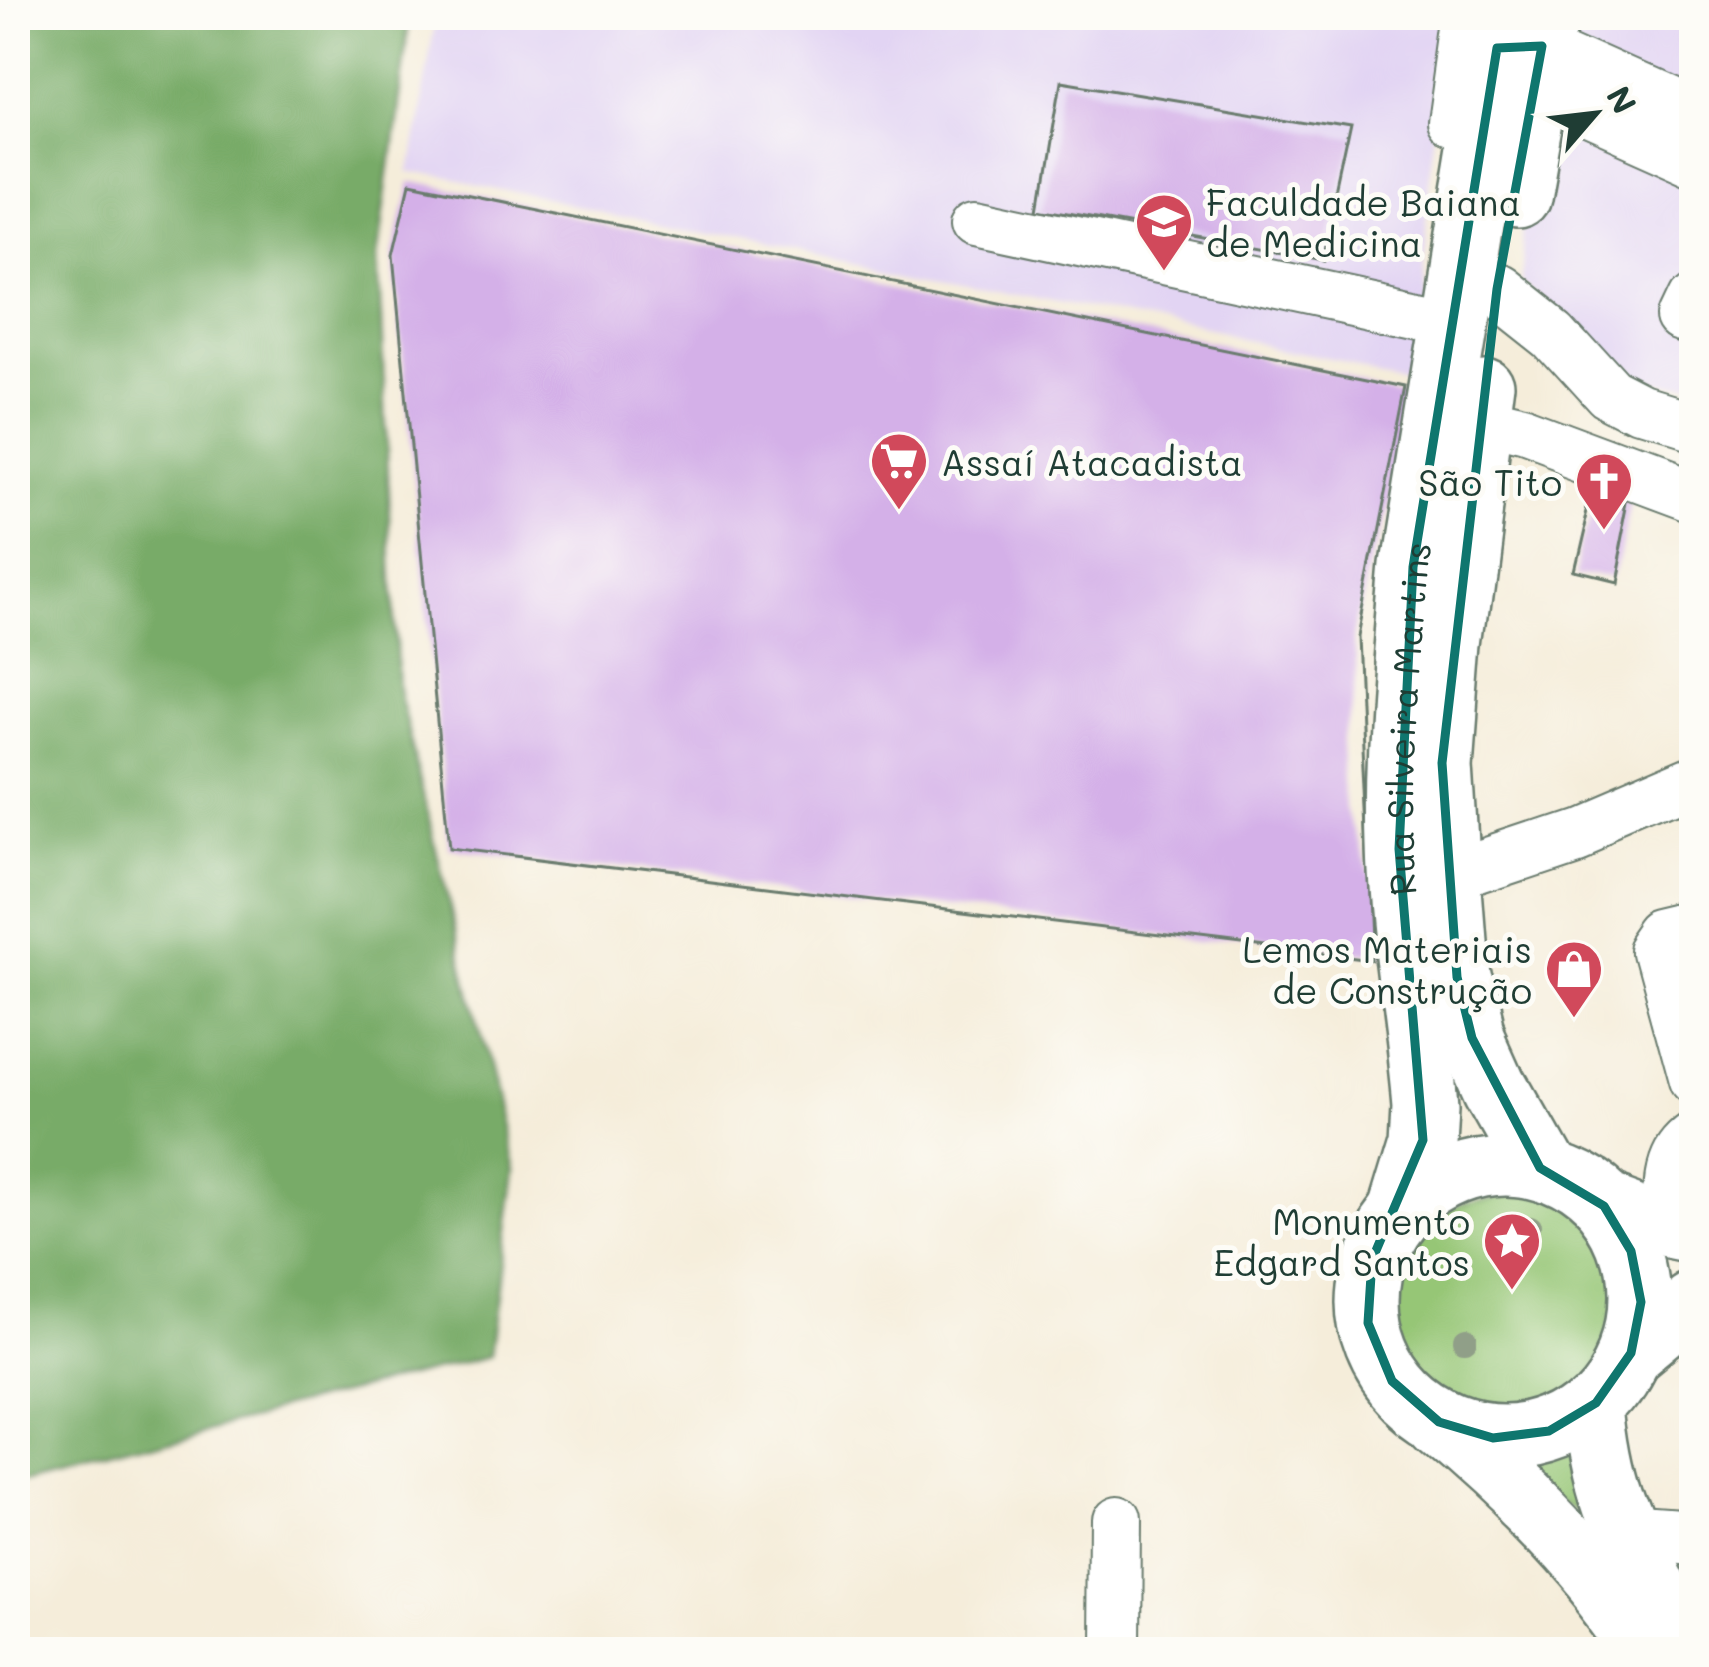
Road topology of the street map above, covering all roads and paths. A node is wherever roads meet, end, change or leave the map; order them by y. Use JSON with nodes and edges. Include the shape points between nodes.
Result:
{"nodes":[{"id":1,"x":25,"y":15,"type":"edge"},
{"id":2,"x":1516,"y":38,"type":"edge"},
{"id":3,"x":15,"y":112,"type":"edge"},
{"id":4,"x":1694,"y":114,"type":"edge"},
{"id":5,"x":1694,"y":161,"type":"edge"},
{"id":6,"x":977,"y":220,"type":"dead end"},
{"id":7,"x":1475,"y":306,"type":"junction"},
{"id":8,"x":1479,"y":424,"type":"junction"},
{"id":9,"x":1694,"y":430,"type":"edge"},
{"id":10,"x":1694,"y":498,"type":"edge"},
{"id":11,"x":1694,"y":781,"type":"edge"},
{"id":12,"x":1449,"y":874,"type":"junction"},
{"id":13,"x":1694,"y":929,"type":"edge"},
{"id":14,"x":1694,"y":1083,"type":"edge"},
{"id":15,"x":1694,"y":1138,"type":"edge"},
{"id":16,"x":1540,"y":1168,"type":"junction"},
{"id":17,"x":1403,"y":1206,"type":"junction"},
{"id":18,"x":1604,"y":1206,"type":"junction"},
{"id":19,"x":1681,"y":1228,"type":"edge"},
{"id":20,"x":1694,"y":1301,"type":"edge"},
{"id":21,"x":1614,"y":1378,"type":"junction"},
{"id":22,"x":1439,"y":1422,"type":"junction"},
{"id":23,"x":1116,"y":1523,"type":"dead end"},
{"id":24,"x":1624,"y":1535,"type":"junction"},
{"id":25,"x":1694,"y":1540,"type":"edge"},
{"id":26,"x":1114,"y":1652,"type":"edge"},
{"id":27,"x":1651,"y":1652,"type":"edge"},
{"id":28,"x":1684,"y":1652,"type":"edge"}],
"edges":[{"from":1,"to":3,"type":"path"},
{"from":2,"to":4,"type":"street"},
{"from":2,"to":5,"type":"street"},
{"from":2,"to":7,"type":"main road","name":"Rua Silveira Martins"},
{"from":2,"to":7,"type":"main road","name":"Rua Silveira Martins","via":[[1484,135]]},
{"from":6,"to":7,"type":"street"},
{"from":7,"to":8,"type":"main road","name":"Rua Silveira Martins"},
{"from":7,"to":9,"type":"street","via":[[1550,331],[1611,398]]},
{"from":7,"to":17,"type":"main road","name":"Rua Silveira Martins","via":[[1413,567],[1398,764],[1405,930],[1425,1103]]},
{"from":8,"to":10,"type":"street"},
{"from":8,"to":12,"type":"main road","name":"Rua Silveira Martins","via":[[1442,763]]},
{"from":11,"to":12,"type":"street"},
{"from":12,"to":16,"type":"main road","name":"Rua Silveira Martins","via":[[1457,977],[1472,1038]]},
{"from":13,"to":14,"type":"street","via":[[1669,935],[1658,951]]},
{"from":15,"to":19,"type":"street","via":[[1674,1157],[1668,1177]]},
{"from":16,"to":17,"type":"main road","via":[[1490,1163],[1443,1177]]},
{"from":16,"to":18,"type":"main road"},
{"from":17,"to":22,"type":"main road","via":[[1372,1261],[1368,1323],[1392,1381]]},
{"from":18,"to":19,"type":"main road"},
{"from":18,"to":21,"type":"main road","via":[[1631,1250],[1641,1302]]},
{"from":20,"to":21,"type":"main road"},
{"from":21,"to":22,"type":"main road","via":[[1549,1431],[1493,1438]]},
{"from":21,"to":24,"type":"main road","via":[[1600,1457]]},
{"from":22,"to":27,"type":"main road","via":[[1568,1543]]},
{"from":23,"to":26,"type":"street"},
{"from":24,"to":25,"type":"street"},
{"from":24,"to":28,"type":"main road"}]}
